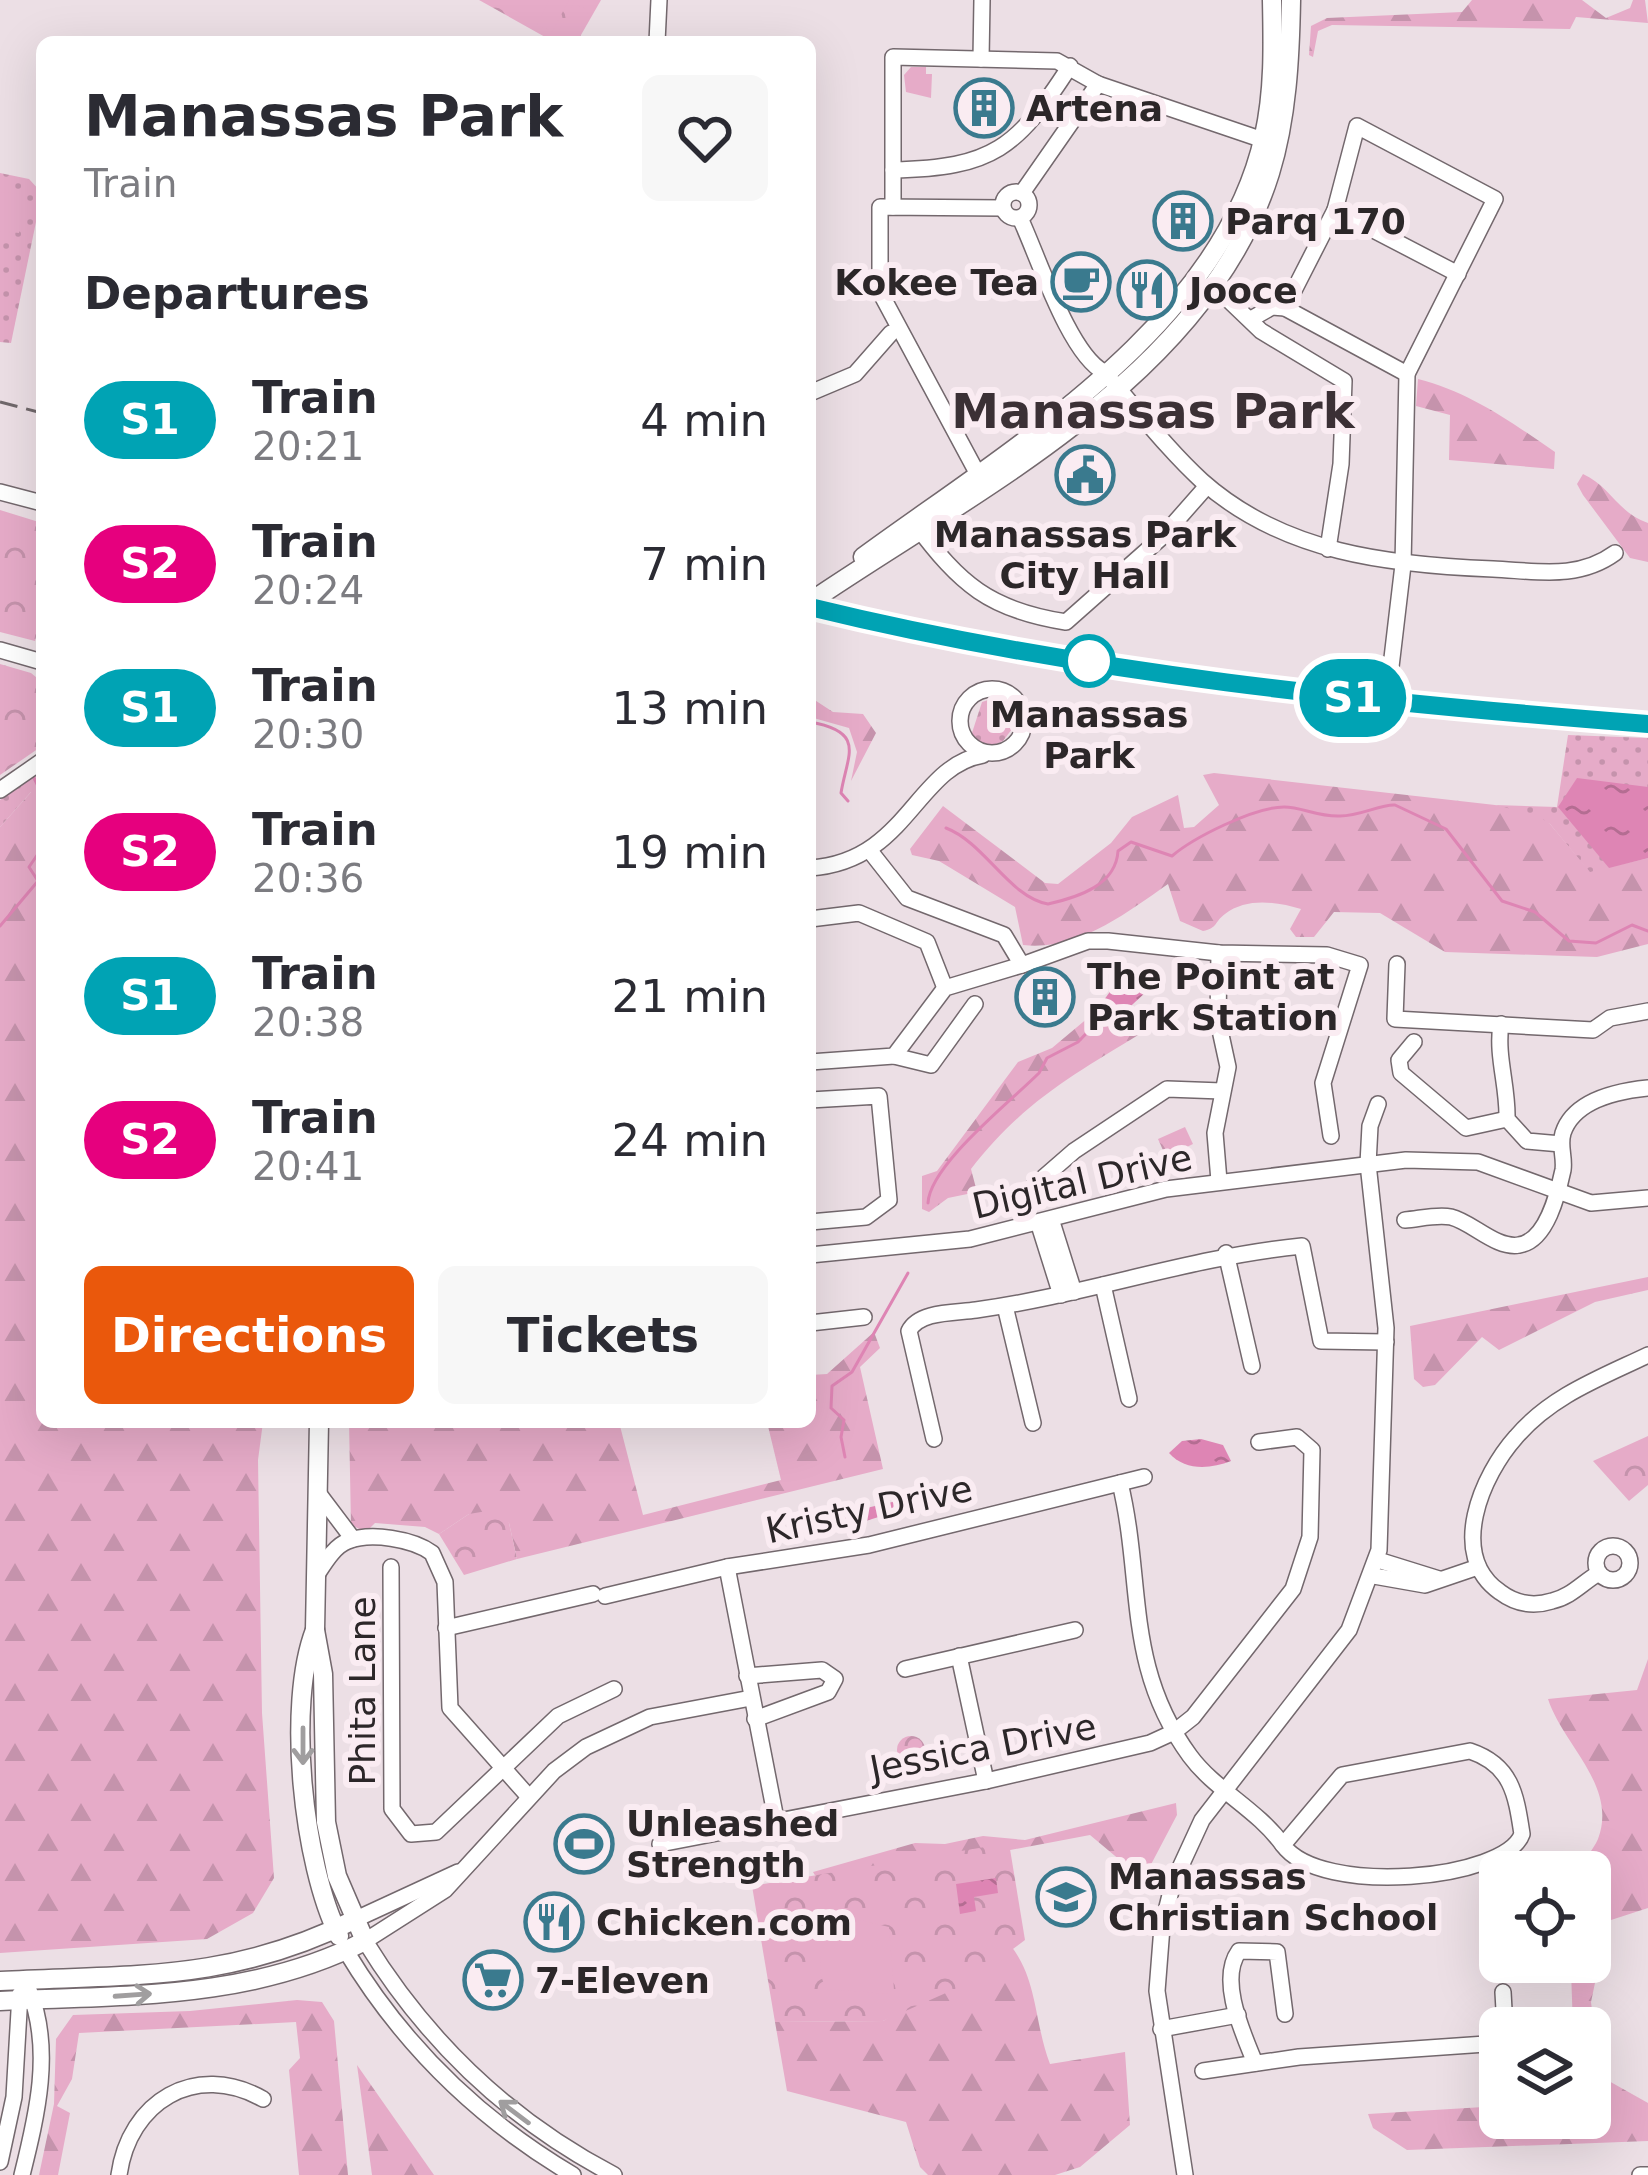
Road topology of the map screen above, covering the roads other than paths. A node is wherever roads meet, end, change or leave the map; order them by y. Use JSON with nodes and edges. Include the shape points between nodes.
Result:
{"nodes":[{"id":1,"x":659,"y":0,"type":"edge"},
{"id":2,"x":982,"y":0,"type":"edge"},
{"id":3,"x":1272,"y":0,"type":"edge"},
{"id":4,"x":1291,"y":0,"type":"edge"},
{"id":5,"x":657,"y":36,"type":"edge"},
{"id":6,"x":981,"y":59,"type":"junction"},
{"id":7,"x":1070,"y":65,"type":"junction"},
{"id":8,"x":1098,"y":83,"type":"junction"},
{"id":9,"x":1270,"y":143,"type":"junction"},
{"id":10,"x":893,"y":170,"type":"junction"},
{"id":11,"x":1022,"y":194,"type":"junction"},
{"id":12,"x":887,"y":207,"type":"junction"},
{"id":13,"x":1003,"y":208,"type":"junction"},
{"id":14,"x":1335,"y":211,"type":"junction"},
{"id":15,"x":1021,"y":218,"type":"junction"},
{"id":16,"x":1227,"y":230,"type":"junction"},
{"id":17,"x":1458,"y":274,"type":"junction"},
{"id":18,"x":1214,"y":286,"type":"junction"},
{"id":19,"x":1285,"y":308,"type":"junction"},
{"id":20,"x":1251,"y":319,"type":"junction"},
{"id":21,"x":891,"y":332,"type":"dead end"},
{"id":22,"x":1407,"y":374,"type":"junction"},
{"id":23,"x":1110,"y":379,"type":"junction"},
{"id":24,"x":816,"y":390,"type":"edge"},
{"id":25,"x":977,"y":476,"type":"junction"},
{"id":26,"x":997,"y":485,"type":"junction"},
{"id":27,"x":1207,"y":486,"type":"junction"},
{"id":28,"x":0,"y":492,"type":"edge"},
{"id":29,"x":36,"y":501,"type":"edge"},
{"id":30,"x":917,"y":527,"type":"junction"},
{"id":31,"x":1328,"y":549,"type":"junction"},
{"id":32,"x":1615,"y":553,"type":"dead end"},
{"id":33,"x":1403,"y":565,"type":"junction"},
{"id":34,"x":816,"y":597,"type":"edge"},
{"id":35,"x":0,"y":650,"type":"edge"},
{"id":36,"x":36,"y":660,"type":"edge"},
{"id":37,"x":1390,"y":675,"type":"dead end"},
{"id":38,"x":964,"y":732,"type":"junction"},
{"id":39,"x":983,"y":755,"type":"junction"},
{"id":40,"x":36,"y":764,"type":"edge"},
{"id":41,"x":952,"y":767,"type":"junction"},
{"id":42,"x":0,"y":790,"type":"edge"},
{"id":43,"x":870,"y":851,"type":"junction"},
{"id":44,"x":816,"y":866,"type":"edge"},
{"id":45,"x":816,"y":918,"type":"edge"},
{"id":46,"x":1219,"y":953,"type":"junction"},
{"id":47,"x":1397,"y":964,"type":"dead end"},
{"id":48,"x":1022,"y":965,"type":"junction"},
{"id":49,"x":945,"y":988,"type":"junction"},
{"id":50,"x":975,"y":1004,"type":"dead end"},
{"id":51,"x":1648,"y":1011,"type":"edge"},
{"id":52,"x":1501,"y":1024,"type":"junction"},
{"id":53,"x":1414,"y":1042,"type":"dead end"},
{"id":54,"x":894,"y":1056,"type":"junction"},
{"id":55,"x":816,"y":1062,"type":"edge"},
{"id":56,"x":1648,"y":1088,"type":"edge"},
{"id":57,"x":1222,"y":1091,"type":"junction"},
{"id":58,"x":816,"y":1100,"type":"edge"},
{"id":59,"x":1378,"y":1104,"type":"dead end"},
{"id":60,"x":1507,"y":1119,"type":"junction"},
{"id":61,"x":1331,"y":1136,"type":"dead end"},
{"id":62,"x":1561,"y":1144,"type":"junction"},
{"id":63,"x":1368,"y":1164,"type":"junction"},
{"id":64,"x":1219,"y":1180,"type":"junction"},
{"id":65,"x":1556,"y":1194,"type":"junction"},
{"id":66,"x":1020,"y":1198,"type":"dead end"},
{"id":67,"x":1647,"y":1204,"type":"edge"},
{"id":68,"x":1405,"y":1220,"type":"dead end"},
{"id":69,"x":816,"y":1221,"type":"edge"},
{"id":70,"x":1046,"y":1224,"type":"junction"},
{"id":71,"x":1226,"y":1253,"type":"junction"},
{"id":72,"x":816,"y":1254,"type":"edge"},
{"id":73,"x":1103,"y":1285,"type":"junction"},
{"id":74,"x":1068,"y":1293,"type":"junction"},
{"id":75,"x":1005,"y":1306,"type":"junction"},
{"id":76,"x":864,"y":1317,"type":"dead end"},
{"id":77,"x":816,"y":1322,"type":"edge"},
{"id":78,"x":1386,"y":1342,"type":"junction"},
{"id":79,"x":1648,"y":1354,"type":"edge"},
{"id":80,"x":1252,"y":1366,"type":"dead end"},
{"id":81,"x":1129,"y":1399,"type":"dead end"},
{"id":82,"x":1033,"y":1423,"type":"dead end"},
{"id":83,"x":319,"y":1428,"type":"edge"},
{"id":84,"x":934,"y":1438,"type":"dead end"},
{"id":85,"x":1258,"y":1442,"type":"dead end"},
{"id":86,"x":1144,"y":1477,"type":"dead end"},
{"id":87,"x":1120,"y":1483,"type":"junction"},
{"id":88,"x":318,"y":1492,"type":"junction"},
{"id":89,"x":352,"y":1539,"type":"junction"},
{"id":90,"x":1478,"y":1567,"type":"junction"},
{"id":91,"x":391,"y":1568,"type":"dead end"},
{"id":92,"x":727,"y":1568,"type":"junction"},
{"id":93,"x":1376,"y":1568,"type":"junction"},
{"id":94,"x":1599,"y":1573,"type":"dead end"},
{"id":95,"x":316,"y":1576,"type":"junction"},
{"id":96,"x":446,"y":1628,"type":"junction"},
{"id":97,"x":314,"y":1630,"type":"junction"},
{"id":98,"x":1076,"y":1630,"type":"dead end"},
{"id":99,"x":959,"y":1656,"type":"junction"},
{"id":100,"x":905,"y":1669,"type":"dead end"},
{"id":101,"x":747,"y":1676,"type":"junction"},
{"id":102,"x":614,"y":1689,"type":"dead end"},
{"id":103,"x":751,"y":1698,"type":"junction"},
{"id":104,"x":755,"y":1719,"type":"junction"},
{"id":105,"x":1174,"y":1732,"type":"junction"},
{"id":106,"x":502,"y":1769,"type":"junction"},
{"id":107,"x":986,"y":1780,"type":"junction"},
{"id":108,"x":1225,"y":1789,"type":"junction"},
{"id":109,"x":529,"y":1797,"type":"junction"},
{"id":110,"x":776,"y":1820,"type":"junction"},
{"id":111,"x":660,"y":1844,"type":"dead end"},
{"id":112,"x":1283,"y":1844,"type":"junction"},
{"id":113,"x":458,"y":1872,"type":"junction"},
{"id":114,"x":354,"y":1920,"type":"junction"},
{"id":115,"x":335,"y":1929,"type":"junction"},
{"id":116,"x":356,"y":1946,"type":"junction"},
{"id":117,"x":26,"y":1980,"type":"junction"},
{"id":118,"x":0,"y":1981,"type":"edge"},
{"id":119,"x":1503,"y":1992,"type":"dead end"},
{"id":120,"x":17,"y":2001,"type":"edge"},
{"id":121,"x":1504,"y":2007,"type":"edge"},
{"id":122,"x":1285,"y":2014,"type":"dead end"},
{"id":123,"x":1238,"y":2015,"type":"junction"},
{"id":124,"x":1161,"y":2029,"type":"junction"},
{"id":125,"x":1479,"y":2045,"type":"edge"},
{"id":126,"x":1255,"y":2063,"type":"junction"},
{"id":127,"x":1203,"y":2071,"type":"dead end"},
{"id":128,"x":263,"y":2099,"type":"dead end"},
{"id":129,"x":0,"y":2162,"type":"edge"},
{"id":130,"x":22,"y":2175,"type":"edge"},
{"id":131,"x":118,"y":2175,"type":"edge"},
{"id":132,"x":573,"y":2175,"type":"edge"},
{"id":133,"x":613,"y":2175,"type":"edge"},
{"id":134,"x":1185,"y":2175,"type":"edge"}],
"edges":[{"from":1,"to":5,"type":"street"},
{"from":2,"to":6,"type":"street"},
{"from":3,"to":9,"type":"main road"},
{"from":4,"to":9,"type":"main road"},
{"from":6,"to":7,"type":"street"},
{"from":6,"to":10,"type":"street","via":[[893,57]]},
{"from":7,"to":8,"type":"street"},
{"from":7,"to":10,"type":"street","via":[[1008,146],[961,166]]},
{"from":8,"to":9,"type":"street"},
{"from":8,"to":11,"type":"street"},
{"from":9,"to":16,"type":"main road"},
{"from":9,"to":18,"type":"main road","via":[[1252,222]]},
{"from":10,"to":12,"type":"street"},
{"from":11,"to":13,"type":"street","via":[[1006,196]]},
{"from":11,"to":15,"type":"street","via":[[1029,204]]},
{"from":12,"to":13,"type":"street"},
{"from":12,"to":25,"type":"street","via":[[881,296]]},
{"from":13,"to":15,"type":"street"},
{"from":14,"to":17,"type":"street"},
{"from":14,"to":17,"type":"street","via":[[1358,126],[1495,199]]},
{"from":14,"to":19,"type":"street"},
{"from":15,"to":23,"type":"street","via":[[1091,365]]},
{"from":16,"to":18,"type":"main road"},
{"from":16,"to":23,"type":"main road","via":[[1175,306]]},
{"from":17,"to":22,"type":"street"},
{"from":18,"to":20,"type":"street"},
{"from":18,"to":23,"type":"main road","via":[[1178,330]]},
{"from":19,"to":20,"type":"street"},
{"from":19,"to":22,"type":"street"},
{"from":20,"to":31,"type":"street","via":[[1344,381]]},
{"from":21,"to":24,"type":"street","via":[[855,374]]},
{"from":22,"to":33,"type":"street"},
{"from":23,"to":25,"type":"main road"},
{"from":23,"to":26,"type":"main road"},
{"from":23,"to":27,"type":"street"},
{"from":25,"to":26,"type":"street"},
{"from":25,"to":30,"type":"main road"},
{"from":26,"to":30,"type":"main road"},
{"from":27,"to":30,"type":"street","via":[[1066,622],[984,599]]},
{"from":27,"to":31,"type":"street","via":[[1274,528]]},
{"from":28,"to":29,"type":"street"},
{"from":30,"to":34,"type":"main road"},
{"from":31,"to":33,"type":"street"},
{"from":32,"to":33,"type":"street","via":[[1578,572]]},
{"from":33,"to":37,"type":"street"},
{"from":35,"to":36,"type":"street"},
{"from":38,"to":39,"type":"street"},
{"from":38,"to":39,"type":"street","via":[[978,693],[1000,688],[1018,700],[1022,724],[1013,742]]},
{"from":38,"to":41,"type":"street"},
{"from":39,"to":41,"type":"street"},
{"from":40,"to":42,"type":"street"},
{"from":41,"to":43,"type":"street"},
{"from":43,"to":44,"type":"street"},
{"from":43,"to":48,"type":"street","via":[[907,898],[1004,935]]},
{"from":45,"to":49,"type":"street","via":[[859,913],[927,942]]},
{"from":46,"to":48,"type":"street","via":[[1088,941]]},
{"from":46,"to":57,"type":"street","via":[[1218,1021],[1228,1067]]},
{"from":46,"to":61,"type":"street","via":[[1327,955],[1360,965],[1323,1083]]},
{"from":47,"to":52,"type":"street","via":[[1395,1019]]},
{"from":48,"to":49,"type":"street"},
{"from":49,"to":54,"type":"street"},
{"from":50,"to":54,"type":"street","via":[[931,1065]]},
{"from":51,"to":52,"type":"street","via":[[1593,1030]]},
{"from":52,"to":60,"type":"street"},
{"from":53,"to":60,"type":"street","via":[[1399,1060],[1401,1073],[1466,1128]]},
{"from":54,"to":55,"type":"street"},
{"from":56,"to":62,"type":"street","via":[[1614,1092],[1586,1107]]},
{"from":57,"to":64,"type":"street"},
{"from":57,"to":66,"type":"street","via":[[1167,1089],[1074,1150]]},
{"from":58,"to":69,"type":"street","via":[[879,1096],[889,1200],[866,1217]]},
{"from":59,"to":63,"type":"street"},
{"from":60,"to":62,"type":"street","via":[[1527,1141]]},
{"from":62,"to":65,"type":"street"},
{"from":63,"to":64,"type":"street","name":"Digital Drive"},
{"from":63,"to":65,"type":"street","name":"Digital Drive","via":[[1457,1159]]},
{"from":63,"to":78,"type":"street"},
{"from":64,"to":70,"type":"street","name":"Digital Drive"},
{"from":65,"to":67,"type":"street","name":"Digital Drive"},
{"from":65,"to":68,"type":"street","via":[[1540,1233],[1515,1246],[1450,1217]]},
{"from":70,"to":72,"type":"street","name":"Digital Drive"},
{"from":70,"to":74,"type":"street"},
{"from":71,"to":73,"type":"street"},
{"from":71,"to":78,"type":"street","via":[[1302,1246],[1321,1340]]},
{"from":71,"to":80,"type":"street"},
{"from":73,"to":74,"type":"street"},
{"from":73,"to":81,"type":"street"},
{"from":74,"to":75,"type":"street"},
{"from":75,"to":82,"type":"street"},
{"from":75,"to":84,"type":"street","via":[[925,1317],[910,1327]]},
{"from":76,"to":77,"type":"street"},
{"from":78,"to":93,"type":"street"},
{"from":79,"to":90,"type":"street","via":[[1563,1396],[1512,1440],[1482,1491],[1473,1540]]},
{"from":83,"to":88,"type":"main road"},
{"from":85,"to":105,"type":"street","via":[[1298,1437],[1312,1450],[1305,1559],[1273,1618]]},
{"from":86,"to":87,"type":"street","name":"Kristy Drive"},
{"from":87,"to":92,"type":"street","name":"Kristy Drive","via":[[869,1545]]},
{"from":87,"to":105,"type":"street","via":[[1135,1616],[1154,1695]]},
{"from":88,"to":89,"type":"street"},
{"from":88,"to":95,"type":"main road"},
{"from":89,"to":95,"type":"street"},
{"from":89,"to":96,"type":"street","via":[[413,1543],[432,1553],[445,1582]]},
{"from":90,"to":93,"type":"street","via":[[1438,1579]]},
{"from":90,"to":94,"type":"street","via":[[1496,1590],[1531,1604],[1557,1600]]},
{"from":91,"to":106,"type":"street","name":"Phita Lane","via":[[398,1823],[411,1834],[436,1832]]},
{"from":92,"to":96,"type":"street","name":"Kristy Drive"},
{"from":92,"to":101,"type":"street"},
{"from":93,"to":108,"type":"street","via":[[1349,1630]]},
{"from":95,"to":97,"type":"main road"},
{"from":96,"to":106,"type":"street","via":[[450,1708]]},
{"from":97,"to":114,"type":"main road","via":[[323,1674],[326,1822]]},
{"from":97,"to":115,"type":"main road","one_way":true,"via":[[304,1677],[305,1814]]},
{"from":98,"to":99,"type":"street"},
{"from":99,"to":100,"type":"street"},
{"from":99,"to":107,"type":"street"},
{"from":101,"to":103,"type":"street"},
{"from":101,"to":104,"type":"street","via":[[822,1670],[835,1679],[828,1692]]},
{"from":102,"to":106,"type":"street","via":[[563,1712]]},
{"from":103,"to":104,"type":"street"},
{"from":103,"to":109,"type":"street","via":[[626,1726],[571,1757]]},
{"from":104,"to":110,"type":"street"},
{"from":105,"to":107,"type":"street","name":"Jessica Drive"},
{"from":105,"to":108,"type":"street"},
{"from":106,"to":109,"type":"street"},
{"from":107,"to":110,"type":"street","name":"Jessica Drive"},
{"from":108,"to":112,"type":"street"},
{"from":108,"to":124,"type":"street","via":[[1190,1842],[1166,1907]]},
{"from":109,"to":113,"type":"street"},
{"from":110,"to":111,"type":"street","name":"Jessica Drive"},
{"from":112,"to":112,"type":"street","via":[[1350,1771],[1470,1750],[1516,1789],[1517,1846],[1447,1870],[1360,1880],[1301,1864]]},
{"from":113,"to":114,"type":"street"},
{"from":113,"to":116,"type":"street","via":[[445,1890]]},
{"from":114,"to":115,"type":"main road"},
{"from":114,"to":116,"type":"main road"},
{"from":115,"to":116,"type":"main road"},
{"from":115,"to":117,"type":"main road","via":[[225,1968]]},
{"from":120,"to":116,"type":"main road","one_way":true,"via":[[232,1987]]},
{"from":116,"to":132,"type":"street","via":[[385,2008],[439,2070],[500,2126]]},
{"from":133,"to":116,"type":"street","one_way":true,"via":[[476,2079]]},
{"from":117,"to":118,"type":"main road"},
{"from":117,"to":120,"type":"street"},
{"from":119,"to":121,"type":"street"},
{"from":120,"to":129,"type":"street","via":[[14,2097]]},
{"from":120,"to":130,"type":"street","via":[[40,2020],[40,2075]]},
{"from":122,"to":123,"type":"street","via":[[1276,1952],[1245,1948],[1233,1961]]},
{"from":123,"to":124,"type":"street"},
{"from":123,"to":126,"type":"street"},
{"from":124,"to":134,"type":"street"},
{"from":125,"to":126,"type":"street"},
{"from":126,"to":127,"type":"street"},
{"from":128,"to":131,"type":"street","via":[[219,2088],[163,2097],[136,2119]]}]}
